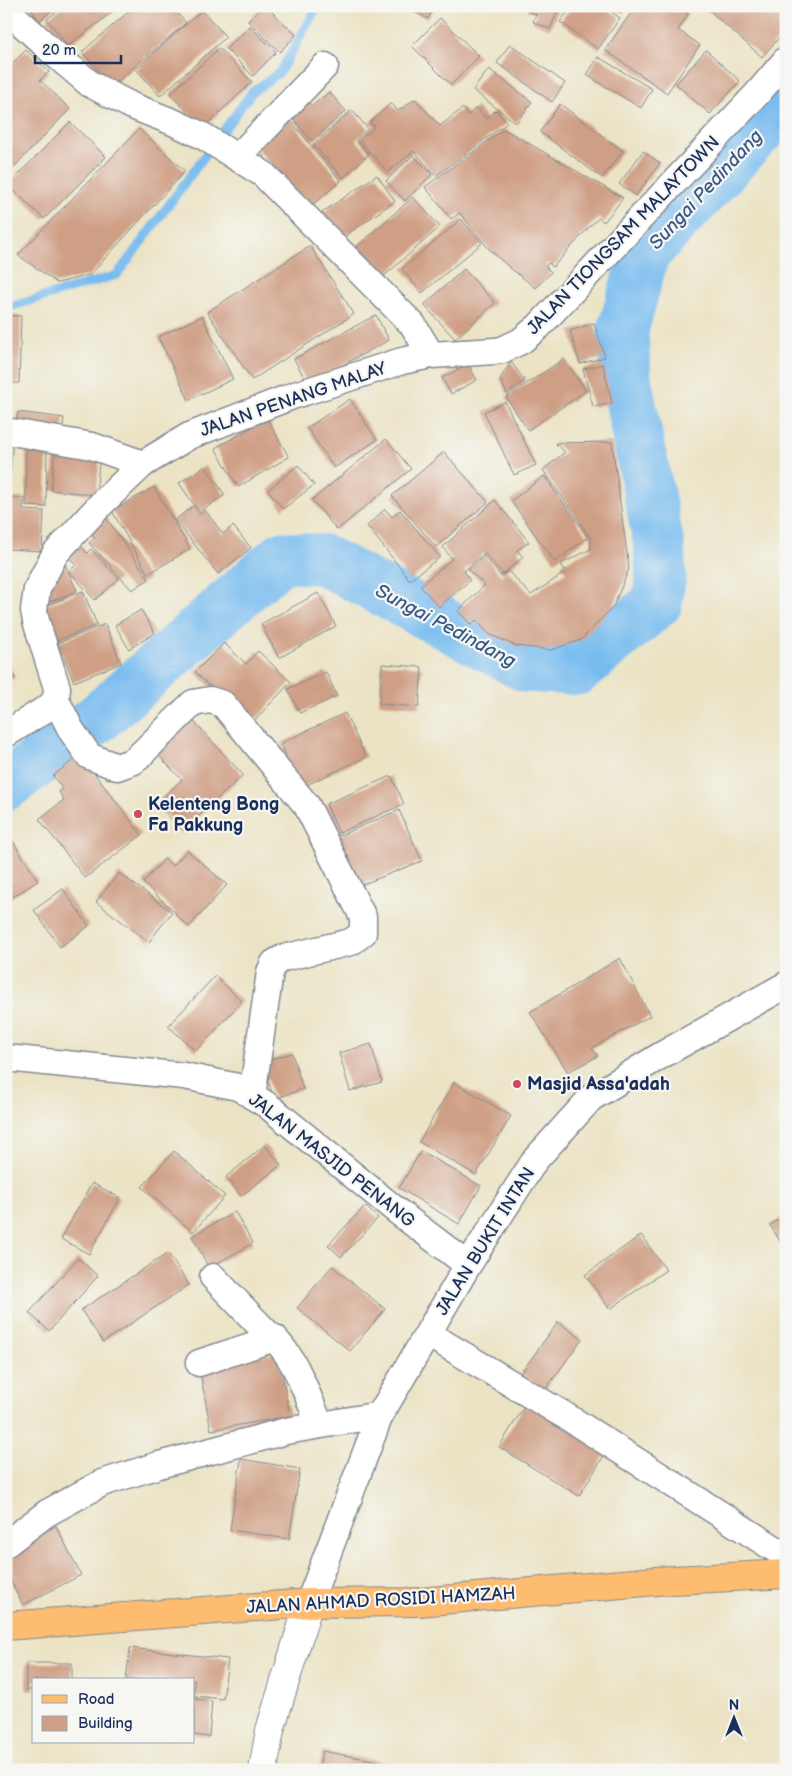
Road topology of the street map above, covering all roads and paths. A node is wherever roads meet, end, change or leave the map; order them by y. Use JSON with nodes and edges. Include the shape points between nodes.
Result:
{"nodes":[{"id":1,"x":6,"y":9,"type":"edge"},
{"id":2,"x":786,"y":60,"type":"edge"},
{"id":3,"x":326,"y":66,"type":"dead end"},
{"id":4,"x":233,"y":154,"type":"junction"},
{"id":5,"x":432,"y":355,"type":"junction"},
{"id":6,"x":6,"y":431,"type":"edge"},
{"id":7,"x":142,"y":464,"type":"junction"},
{"id":8,"x":56,"y":700,"type":"junction"},
{"id":9,"x":6,"y":734,"type":"edge"},
{"id":10,"x":786,"y":985,"type":"edge"},
{"id":11,"x":6,"y":1058,"type":"edge"},
{"id":12,"x":252,"y":1096,"type":"junction"},
{"id":13,"x":468,"y":1265,"type":"junction"},
{"id":14,"x":213,"y":1277,"type":"dead end"},
{"id":15,"x":428,"y":1334,"type":"junction"},
{"id":16,"x":275,"y":1338,"type":"junction"},
{"id":17,"x":199,"y":1363,"type":"dead end"},
{"id":18,"x":380,"y":1415,"type":"junction"},
{"id":19,"x":320,"y":1425,"type":"junction"},
{"id":20,"x":6,"y":1544,"type":"edge"},
{"id":21,"x":786,"y":1556,"type":"edge"},
{"id":22,"x":786,"y":1574,"type":"edge"},
{"id":23,"x":309,"y":1603,"type":"junction"},
{"id":24,"x":6,"y":1626,"type":"edge"},
{"id":25,"x":263,"y":1770,"type":"edge"}],
"edges":[{"from":1,"to":4,"type":"street","via":[[90,84],[203,136]]},
{"from":2,"to":5,"type":"street","name":"JALAN TIONGSAM MALAYTOWN","via":[[539,326],[521,341],[495,351]]},
{"from":3,"to":4,"type":"street"},
{"from":4,"to":5,"type":"street","via":[[263,174],[383,294],[413,325]]},
{"from":5,"to":7,"type":"street","name":"JALAN PENANG MALAY","via":[[402,361],[295,395],[189,436]]},
{"from":6,"to":7,"type":"street","via":[[92,446]]},
{"from":7,"to":8,"type":"street","name":"JALAN PENANG MALAY","via":[[55,554],[38,589],[34,610],[57,688]]},
{"from":8,"to":9,"type":"street"},
{"from":8,"to":12,"type":"street","name":"JALAN PENANG MALAY","via":[[89,756],[117,767],[134,761],[193,703],[210,700],[223,704],[307,806],[363,917],[363,933],[351,942],[274,963]]},
{"from":10,"to":13,"type":"street","name":"JALAN BUKIT INTAN","via":[[592,1098],[535,1160]]},
{"from":11,"to":12,"type":"street","name":"JALAN MASJID PENANG","via":[[184,1076],[238,1087]]},
{"from":12,"to":13,"type":"street","name":"JALAN MASJID PENANG"},
{"from":13,"to":15,"type":"street","name":"JALAN BUKIT INTAN"},
{"from":14,"to":16,"type":"street"},
{"from":15,"to":18,"type":"street","name":"JALAN BUKIT INTAN"},
{"from":15,"to":21,"type":"street","via":[[569,1418]]},
{"from":16,"to":17,"type":"street"},
{"from":16,"to":19,"type":"street","via":[[294,1366]]},
{"from":18,"to":19,"type":"street"},
{"from":18,"to":23,"type":"street","name":"JALAN BUKIT INTAN"},
{"from":19,"to":20,"type":"street","via":[[286,1431],[102,1483],[47,1513]]},
{"from":22,"to":23,"type":"main road","name":"JALAN AHMAD ROSIDI HAMZAH","via":[[656,1580],[419,1602]]},
{"from":23,"to":24,"type":"main road","name":"JALAN AHMAD ROSIDI HAMZAH"},
{"from":23,"to":25,"type":"street","via":[[270,1730]]}]}
